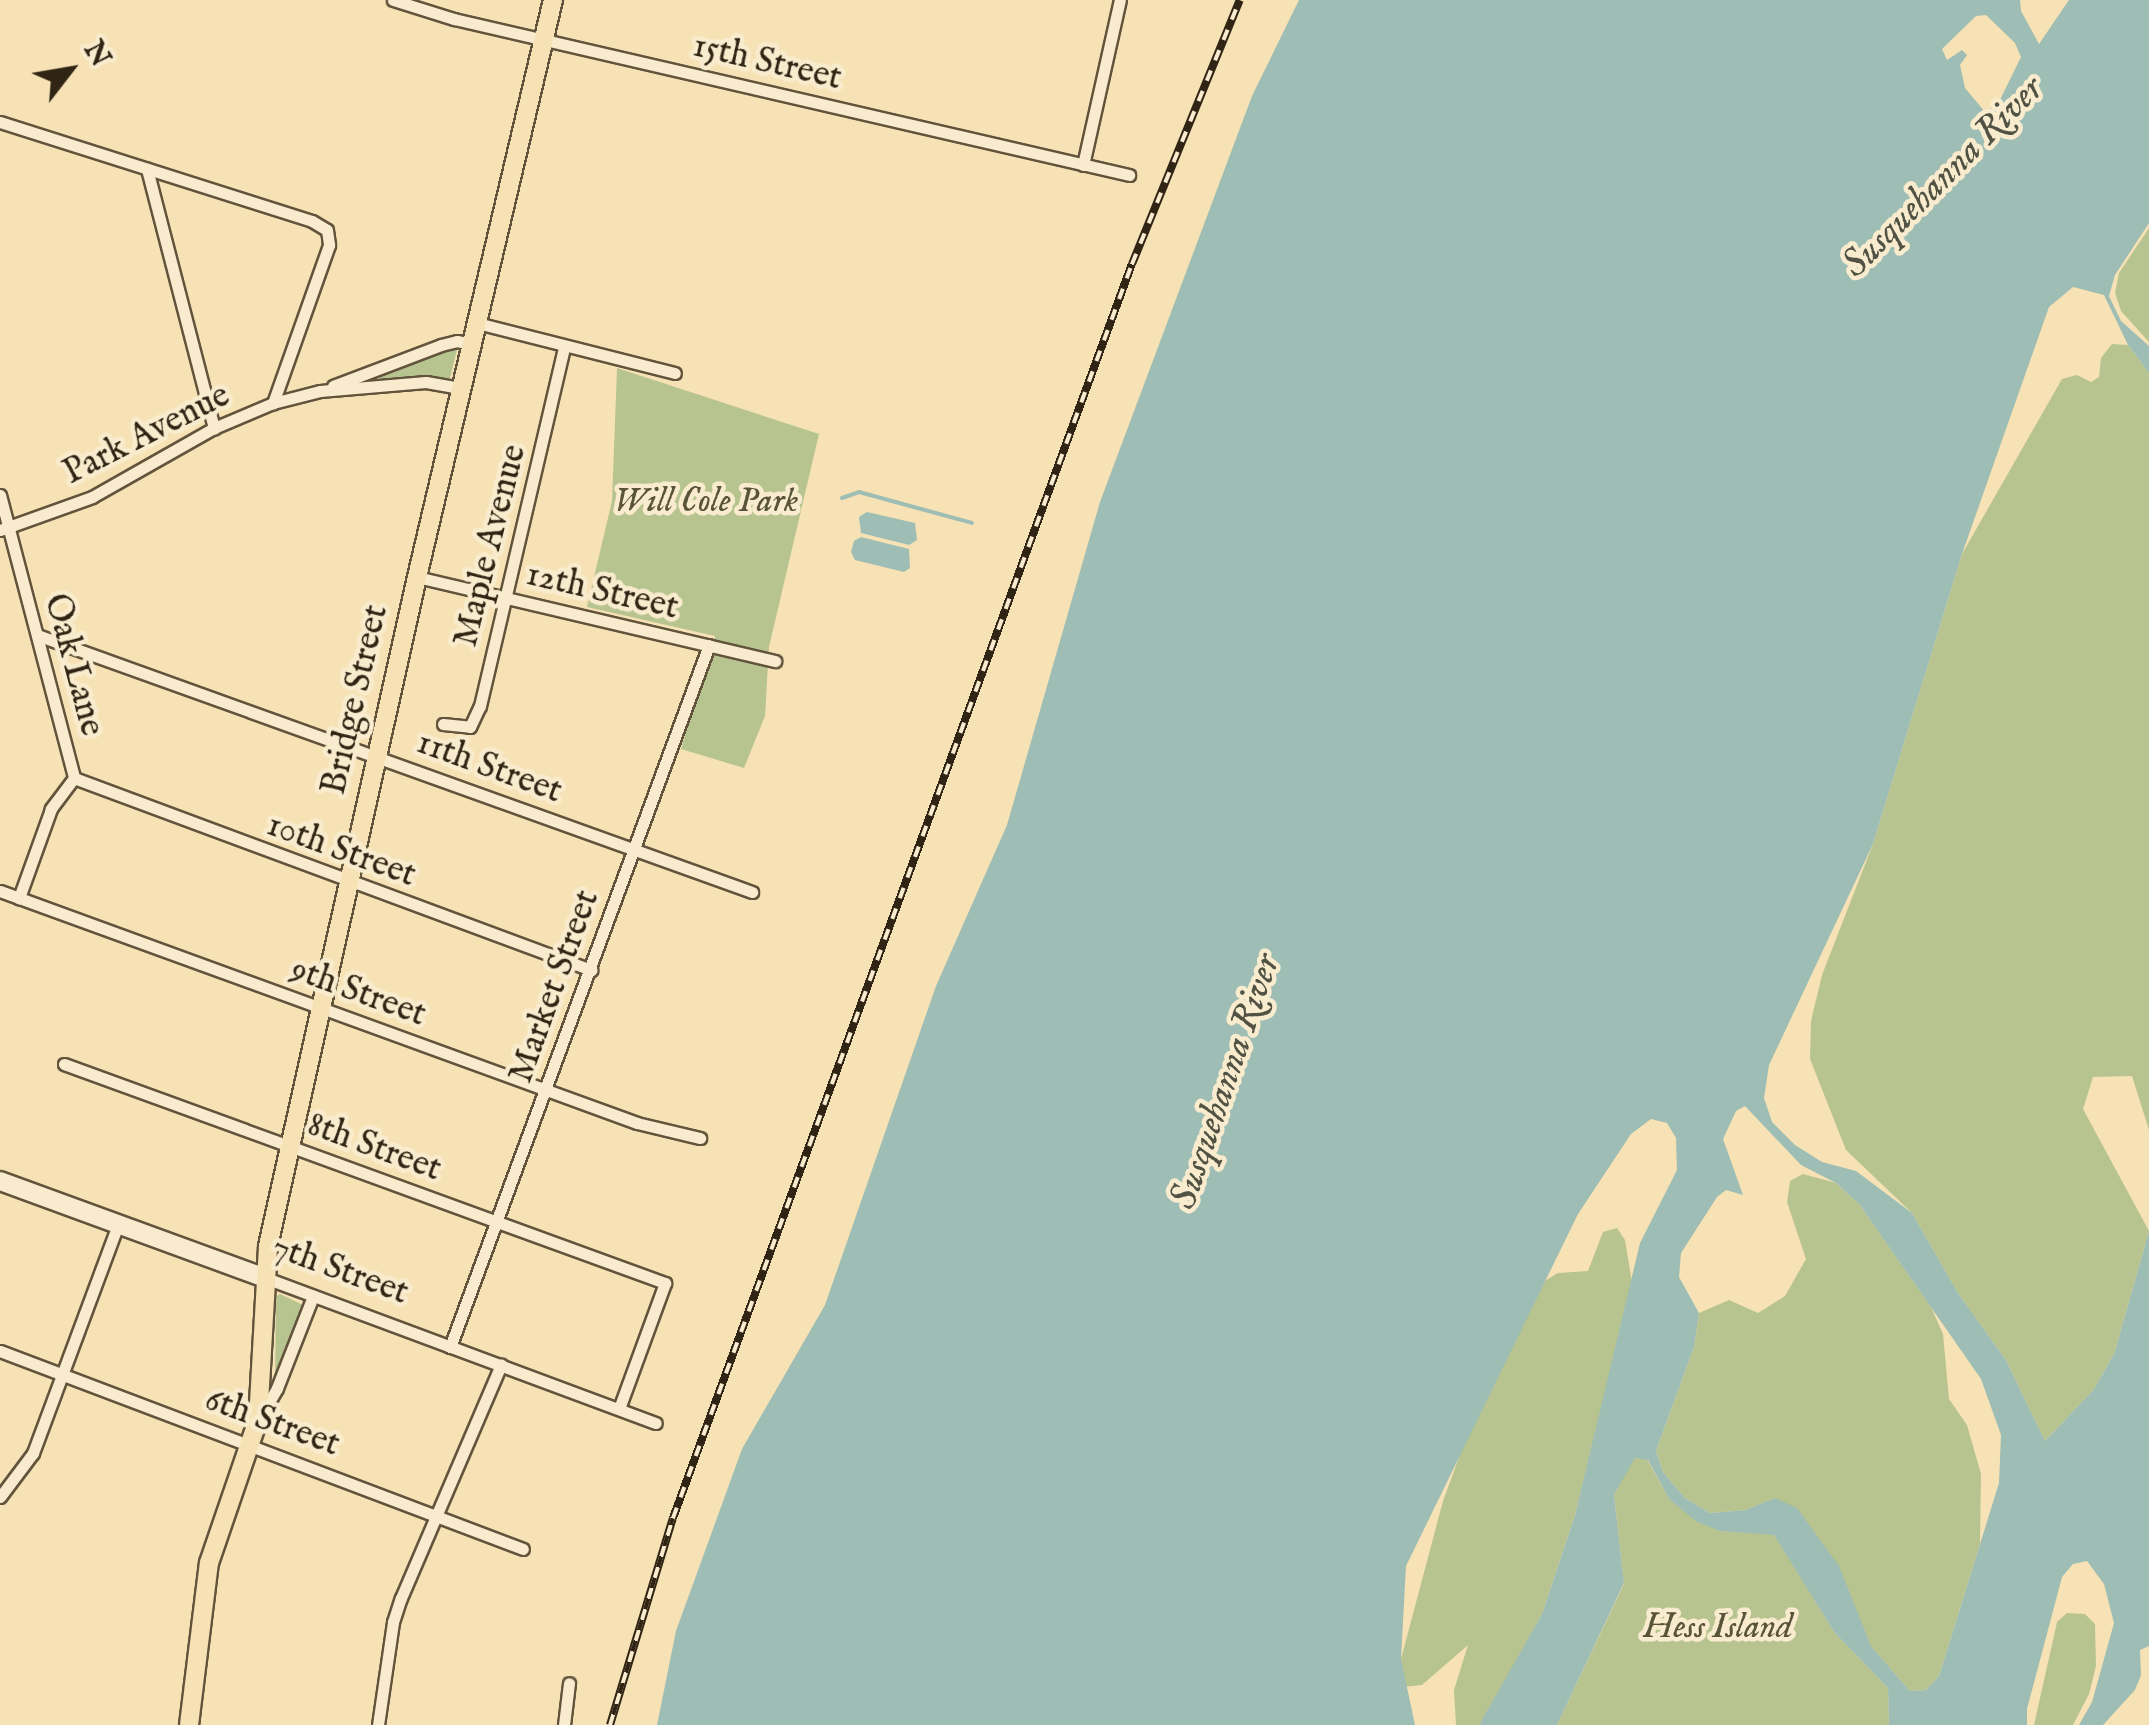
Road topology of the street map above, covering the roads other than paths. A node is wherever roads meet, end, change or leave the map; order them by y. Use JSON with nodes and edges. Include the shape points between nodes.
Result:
{"nodes":[{"id":1,"x":393,"y":0,"type":"edge"},
{"id":2,"x":554,"y":0,"type":"edge"},
{"id":3,"x":1120,"y":0,"type":"edge"},
{"id":4,"x":545,"y":38,"type":"junction"},
{"id":5,"x":0,"y":122,"type":"edge"},
{"id":6,"x":1082,"y":165,"type":"junction"},
{"id":7,"x":147,"y":169,"type":"junction"},
{"id":8,"x":1129,"y":175,"type":"dead end"},
{"id":9,"x":476,"y":323,"type":"junction"},
{"id":10,"x":472,"y":344,"type":"junction"},
{"id":11,"x":564,"y":348,"type":"junction"},
{"id":12,"x":675,"y":373,"type":"dead end"},
{"id":13,"x":461,"y":388,"type":"junction"},
{"id":14,"x":320,"y":391,"type":"junction"},
{"id":15,"x":274,"y":403,"type":"junction"},
{"id":16,"x":214,"y":428,"type":"junction"},
{"id":17,"x":0,"y":495,"type":"edge"},
{"id":18,"x":4,"y":529,"type":"edge"},
{"id":19,"x":417,"y":577,"type":"junction"},
{"id":20,"x":506,"y":598,"type":"junction"},
{"id":21,"x":37,"y":635,"type":"junction"},
{"id":22,"x":708,"y":645,"type":"junction"},
{"id":23,"x":775,"y":661,"type":"dead end"},
{"id":24,"x":444,"y":724,"type":"dead end"},
{"id":25,"x":376,"y":756,"type":"junction"},
{"id":26,"x":74,"y":778,"type":"junction"},
{"id":27,"x":634,"y":851,"type":"junction"},
{"id":28,"x":349,"y":883,"type":"junction"},
{"id":29,"x":0,"y":891,"type":"edge"},
{"id":30,"x":752,"y":892,"type":"dead end"},
{"id":31,"x":19,"y":898,"type":"junction"},
{"id":32,"x":591,"y":970,"type":"junction"},
{"id":33,"x":322,"y":1008,"type":"junction"},
{"id":34,"x":64,"y":1064,"type":"dead end"},
{"id":35,"x":547,"y":1090,"type":"junction"},
{"id":36,"x":700,"y":1138,"type":"dead end"},
{"id":37,"x":290,"y":1146,"type":"junction"},
{"id":38,"x":0,"y":1181,"type":"edge"},
{"id":39,"x":497,"y":1223,"type":"junction"},
{"id":40,"x":118,"y":1225,"type":"junction"},
{"id":41,"x":263,"y":1278,"type":"junction"},
{"id":42,"x":312,"y":1296,"type":"junction"},
{"id":43,"x":450,"y":1347,"type":"junction"},
{"id":44,"x":0,"y":1351,"type":"edge"},
{"id":45,"x":501,"y":1365,"type":"junction"},
{"id":46,"x":62,"y":1373,"type":"junction"},
{"id":47,"x":618,"y":1408,"type":"junction"},
{"id":48,"x":258,"y":1420,"type":"junction"},
{"id":49,"x":656,"y":1423,"type":"dead end"},
{"id":50,"x":251,"y":1444,"type":"junction"},
{"id":51,"x":0,"y":1498,"type":"edge"},
{"id":52,"x":436,"y":1514,"type":"junction"},
{"id":53,"x":523,"y":1549,"type":"dead end"},
{"id":54,"x":569,"y":1684,"type":"dead end"},
{"id":55,"x":189,"y":1725,"type":"edge"},
{"id":56,"x":378,"y":1725,"type":"edge"},
{"id":57,"x":564,"y":1725,"type":"edge"}],
"edges":[{"from":1,"to":4,"type":"street","name":"15th Street"},
{"from":2,"to":4,"type":"main road","name":"Bridge Street"},
{"from":3,"to":6,"type":"street"},
{"from":4,"to":6,"type":"street","name":"15th Street"},
{"from":4,"to":9,"type":"main road","name":"Bridge Street"},
{"from":5,"to":7,"type":"street"},
{"from":6,"to":8,"type":"street","name":"15th Street"},
{"from":7,"to":15,"type":"street","via":[[327,230],[329,245]]},
{"from":7,"to":16,"type":"street"},
{"from":9,"to":10,"type":"main road","name":"Bridge Street"},
{"from":9,"to":11,"type":"street"},
{"from":10,"to":13,"type":"main road","name":"Bridge Street"},
{"from":10,"to":14,"type":"street","name":"Park Avenue","via":[[441,345]]},
{"from":11,"to":12,"type":"street"},
{"from":11,"to":20,"type":"street","name":"Maple Avenue"},
{"from":13,"to":14,"type":"street","name":"Park Avenue","via":[[433,382]]},
{"from":13,"to":19,"type":"main road","name":"Bridge Street"},
{"from":14,"to":15,"type":"street","name":"Park Avenue"},
{"from":15,"to":16,"type":"street","name":"Park Avenue"},
{"from":16,"to":18,"type":"street","name":"Park Avenue","via":[[126,480]]},
{"from":17,"to":18,"type":"street","name":"Oak Lane"},
{"from":18,"to":21,"type":"street","name":"Oak Lane"},
{"from":19,"to":20,"type":"street","name":"12th Street"},
{"from":19,"to":25,"type":"main road","name":"Bridge Street"},
{"from":20,"to":22,"type":"street","name":"12th Street"},
{"from":20,"to":24,"type":"street","name":"Maple Avenue","via":[[475,722],[466,730]]},
{"from":21,"to":25,"type":"street","name":"11th Street"},
{"from":21,"to":26,"type":"street","name":"Oak Lane"},
{"from":22,"to":23,"type":"street","name":"12th Street"},
{"from":22,"to":27,"type":"street","name":"Market Street"},
{"from":25,"to":27,"type":"street","name":"11th Street"},
{"from":25,"to":28,"type":"main road","name":"Bridge Street"},
{"from":26,"to":28,"type":"street","name":"10th Street"},
{"from":26,"to":31,"type":"street","name":"Oak Lane","via":[[50,809]]},
{"from":27,"to":30,"type":"street","name":"11th Street"},
{"from":27,"to":32,"type":"street","name":"Market Street"},
{"from":28,"to":32,"type":"street","name":"10th Street"},
{"from":28,"to":33,"type":"main road","name":"Bridge Street"},
{"from":29,"to":31,"type":"street","name":"9th Street"},
{"from":31,"to":33,"type":"street","name":"9th Street"},
{"from":32,"to":35,"type":"street","name":"Market Street"},
{"from":33,"to":35,"type":"street","name":"9th Street"},
{"from":33,"to":37,"type":"main road","name":"Bridge Street"},
{"from":34,"to":37,"type":"street","name":"8th Street"},
{"from":35,"to":36,"type":"street","name":"9th Street"},
{"from":35,"to":39,"type":"street","name":"Market Street"},
{"from":37,"to":39,"type":"street","name":"8th Street"},
{"from":37,"to":41,"type":"main road","name":"Bridge Street"},
{"from":38,"to":40,"type":"main road","name":"7th Street"},
{"from":39,"to":43,"type":"street","name":"Market Street"},
{"from":39,"to":47,"type":"street","name":"8th Street","via":[[665,1283]]},
{"from":40,"to":41,"type":"main road","name":"7th Street"},
{"from":40,"to":46,"type":"street"},
{"from":41,"to":42,"type":"street","name":"7th Street"},
{"from":41,"to":48,"type":"main road","name":"Bridge Street"},
{"from":42,"to":43,"type":"street","name":"7th Street"},
{"from":42,"to":48,"type":"street","name":"Bridge Street"},
{"from":43,"to":45,"type":"street","name":"7th Street"},
{"from":44,"to":46,"type":"street","name":"6th Street"},
{"from":45,"to":47,"type":"street","name":"7th Street"},
{"from":45,"to":52,"type":"street"},
{"from":46,"to":50,"type":"street","name":"6th Street"},
{"from":46,"to":51,"type":"street","via":[[34,1453]]},
{"from":47,"to":49,"type":"street","name":"7th Street"},
{"from":48,"to":50,"type":"main road","name":"Bridge Street"},
{"from":50,"to":52,"type":"street","name":"6th Street"},
{"from":50,"to":55,"type":"main road","name":"Bridge Street","via":[[210,1562]]},
{"from":52,"to":53,"type":"street","name":"6th Street"},
{"from":52,"to":56,"type":"street","via":[[393,1622]]},
{"from":54,"to":57,"type":"street"}]}
